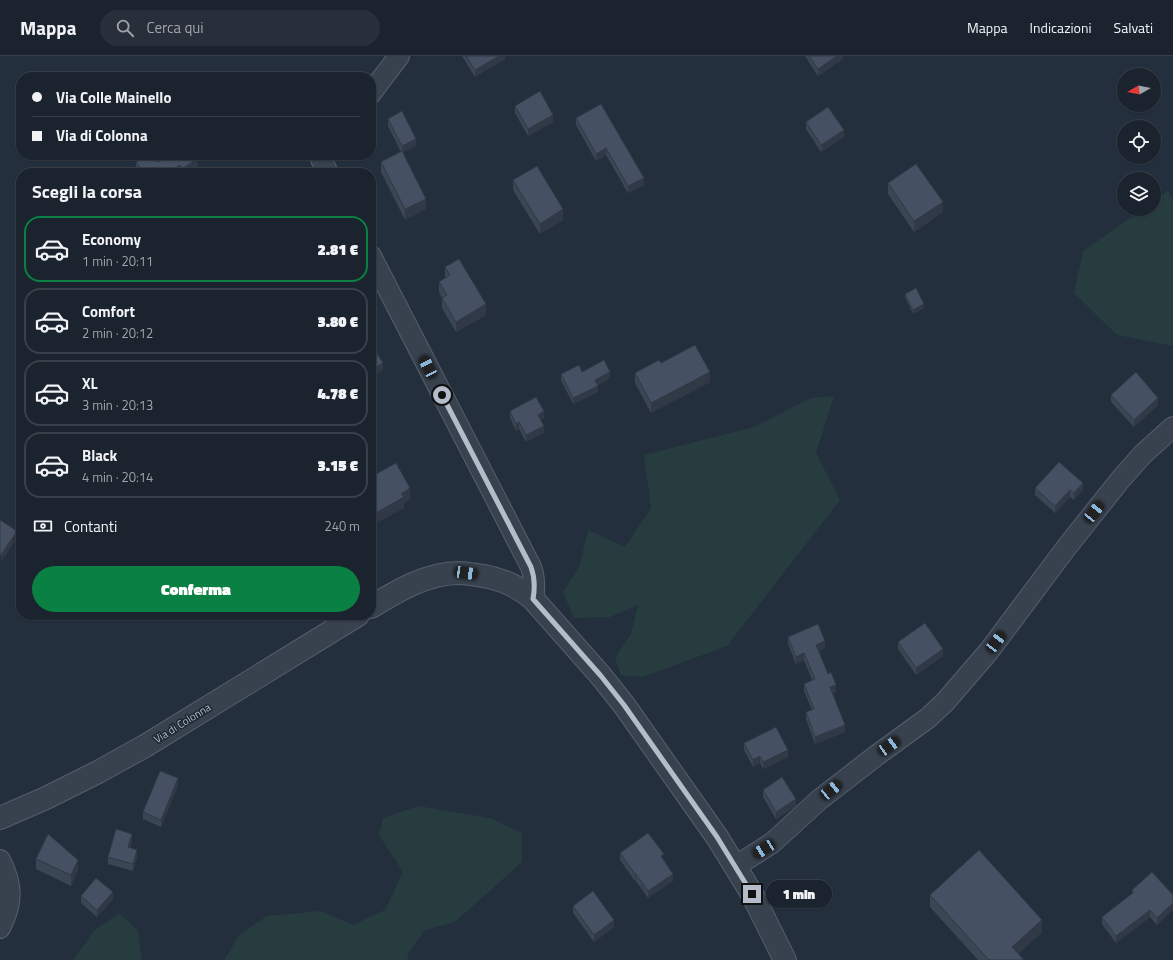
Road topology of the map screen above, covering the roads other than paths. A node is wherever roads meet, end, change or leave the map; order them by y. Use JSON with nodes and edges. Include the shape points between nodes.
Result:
{"nodes":[{"id":1,"x":398,"y":56,"type":"edge"},
{"id":2,"x":376,"y":86,"type":"edge"},
{"id":3,"x":376,"y":266,"type":"edge"},
{"id":4,"x":1173,"y":427,"type":"edge"},
{"id":5,"x":533,"y":599,"type":"junction"},
{"id":6,"x":376,"y":604,"type":"edge"},
{"id":7,"x":350,"y":620,"type":"edge"},
{"id":8,"x":0,"y":818,"type":"edge"},
{"id":9,"x":0,"y":860,"type":"edge"},
{"id":10,"x":736,"y":866,"type":"junction"},
{"id":11,"x":0,"y":928,"type":"edge"},
{"id":12,"x":785,"y":960,"type":"edge"}],
"edges":[{"from":1,"to":2,"type":"street"},
{"from":3,"to":5,"type":"street","via":[[531,567],[535,588]]},
{"from":4,"to":10,"type":"street","via":[[1128,470],[989,651],[945,702],[923,722],[814,804],[772,843]]},
{"from":5,"to":6,"type":"street","via":[[507,582],[479,575],[454,573],[423,580]]},
{"from":5,"to":10,"type":"street","via":[[624,705]]},
{"from":7,"to":8,"type":"street","name":"Via di Colonna","via":[[145,746],[46,798]]},
{"from":9,"to":11,"type":"street","via":[[9,882],[10,894],[9,906]]},
{"from":10,"to":12,"type":"street"}]}
